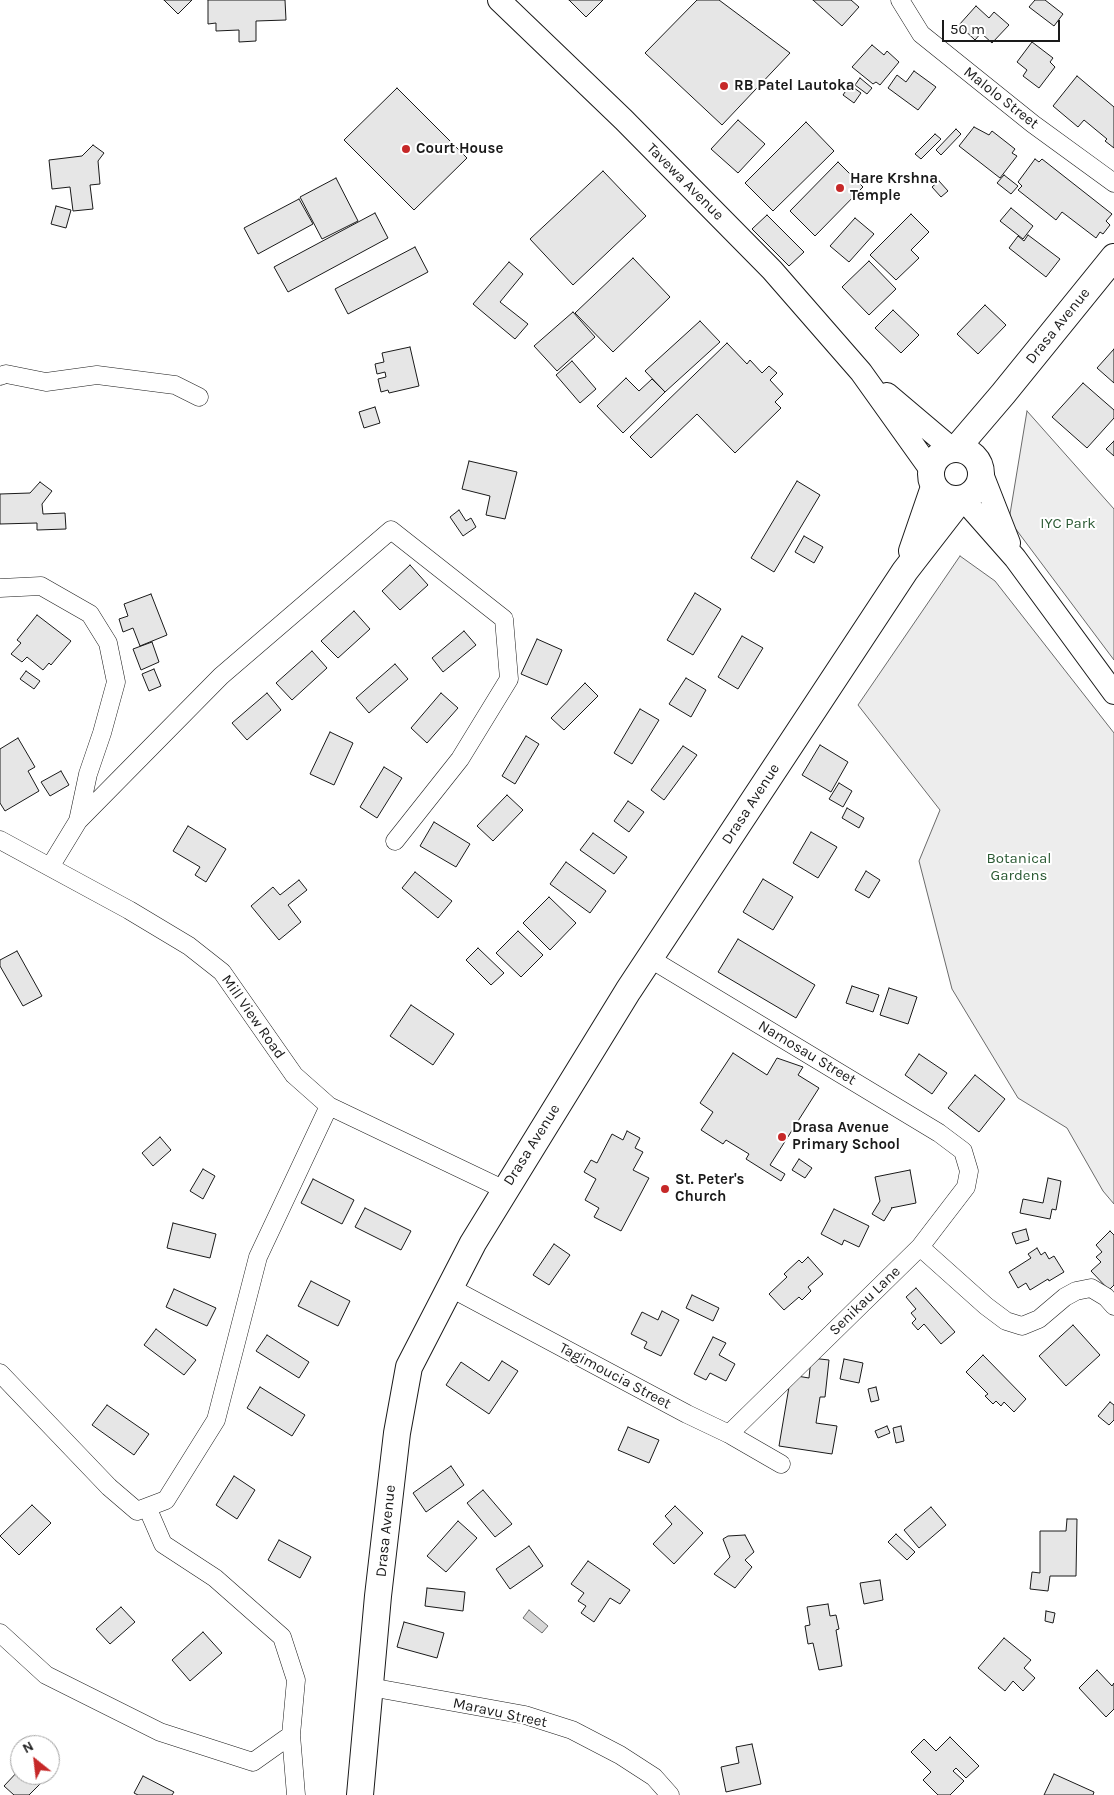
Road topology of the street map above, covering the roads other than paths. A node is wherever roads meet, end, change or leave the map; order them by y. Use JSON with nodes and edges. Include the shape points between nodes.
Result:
{"nodes":[{"id":1,"x":499,"y":0,"type":"edge"},
{"id":2,"x":900,"y":0,"type":"edge"},
{"id":3,"x":1114,"y":183,"type":"edge"},
{"id":4,"x":1114,"y":257,"type":"edge"},
{"id":5,"x":861,"y":372,"type":"junction"},
{"id":6,"x":0,"y":376,"type":"edge"},
{"id":7,"x":1003,"y":394,"type":"junction"},
{"id":8,"x":199,"y":397,"type":"dead end"},
{"id":9,"x":954,"y":449,"type":"junction"},
{"id":10,"x":981,"y":471,"type":"junction"},
{"id":11,"x":932,"y":478,"type":"junction"},
{"id":12,"x":961,"y":499,"type":"junction"},
{"id":13,"x":1015,"y":558,"type":"junction"},
{"id":14,"x":905,"y":570,"type":"junction"},
{"id":15,"x":0,"y":588,"type":"edge"},
{"id":16,"x":1114,"y":694,"type":"edge"},
{"id":17,"x":78,"y":821,"type":"junction"},
{"id":18,"x":0,"y":840,"type":"edge"},
{"id":19,"x":395,"y":841,"type":"dead end"},
{"id":20,"x":50,"y":867,"type":"junction"},
{"id":21,"x":649,"y":958,"type":"junction"},
{"id":22,"x":329,"y":1106,"type":"junction"},
{"id":23,"x":963,"y":1151,"type":"joint"},
{"id":24,"x":505,"y":1190,"type":"junction"},
{"id":25,"x":920,"y":1247,"type":"junction"},
{"id":26,"x":449,"y":1288,"type":"junction"},
{"id":27,"x":1114,"y":1306,"type":"edge"},
{"id":28,"x":0,"y":1373,"type":"edge"},
{"id":29,"x":729,"y":1434,"type":"junction"},
{"id":30,"x":781,"y":1464,"type":"dead end"},
{"id":31,"x":146,"y":1508,"type":"junction"},
{"id":32,"x":0,"y":1633,"type":"edge"},
{"id":33,"x":370,"y":1688,"type":"junction"},
{"id":34,"x":291,"y":1735,"type":"junction"},
{"id":35,"x":296,"y":1795,"type":"edge"},
{"id":36,"x":360,"y":1795,"type":"edge"},
{"id":37,"x":670,"y":1795,"type":"edge"}],
"edges":[{"from":1,"to":5,"type":"main road","name":"Tavewa Avenue","via":[[624,120],[772,270]]},
{"from":2,"to":3,"type":"street","name":"Malolo Street","via":[[921,34],[1033,124]]},
{"from":4,"to":7,"type":"highway","name":"Drasa Avenue"},
{"from":5,"to":9,"type":"main road","name":"Tavewa Avenue"},
{"from":5,"to":11,"type":"main road","name":"Tavewa Avenue"},
{"from":6,"to":8,"type":"street","via":[[6,374],[46,382],[97,375],[175,385]]},
{"from":7,"to":9,"type":"highway","name":"Drasa Avenue"},
{"from":7,"to":10,"type":"highway","name":"Drasa Avenue"},
{"from":9,"to":10,"type":"highway","via":[[971,454]]},
{"from":9,"to":11,"type":"highway","via":[[933,462]]},
{"from":10,"to":12,"type":"highway","via":[[976,490]]},
{"from":10,"to":13,"type":"main road"},
{"from":11,"to":12,"type":"highway","via":[[938,493],[952,500]]},
{"from":11,"to":14,"type":"highway","name":"Drasa Avenue"},
{"from":12,"to":13,"type":"main road"},
{"from":12,"to":14,"type":"highway","name":"Drasa Avenue"},
{"from":13,"to":16,"type":"main road"},
{"from":14,"to":21,"type":"highway","name":"Drasa Avenue"},
{"from":15,"to":17,"type":"street","via":[[41,586],[90,614],[108,643],[116,682],[88,774]]},
{"from":17,"to":19,"type":"street","via":[[222,676],[391,530],[504,619],[509,679],[460,759]]},
{"from":17,"to":20,"type":"street"},
{"from":18,"to":20,"type":"street","name":"Mill View Road"},
{"from":20,"to":22,"type":"street","name":"Mill View Road","via":[[189,946],[222,972],[294,1075]]},
{"from":21,"to":23,"type":"street","name":"Namosau Street","via":[[939,1133]]},
{"from":21,"to":24,"type":"highway","name":"Drasa Avenue"},
{"from":22,"to":24,"type":"street","name":"Mill View Road"},
{"from":22,"to":31,"type":"street","via":[[258,1257],[216,1420],[166,1500]]},
{"from":23,"to":25,"type":"street","name":"Senikau Lane","via":[[969,1172],[966,1187]]},
{"from":24,"to":26,"type":"highway","name":"Drasa Avenue"},
{"from":25,"to":27,"type":"street","via":[[986,1306],[1006,1321],[1022,1326],[1039,1319],[1076,1290],[1090,1288]]},
{"from":25,"to":29,"type":"street","name":"Senikau Lane"},
{"from":26,"to":29,"type":"street","name":"Tagimoucia Street"},
{"from":26,"to":33,"type":"highway","name":"Drasa Avenue","via":[[409,1367],[397,1433]]},
{"from":28,"to":31,"type":"street","via":[[109,1487],[137,1511]]},
{"from":29,"to":30,"type":"street","name":"Tagimoucia Street"},
{"from":31,"to":34,"type":"street","via":[[162,1544],[215,1578],[282,1636],[296,1680]]},
{"from":32,"to":34,"type":"street","via":[[46,1675],[160,1732],[253,1762]]},
{"from":33,"to":36,"type":"highway","name":"Drasa Avenue"},
{"from":33,"to":37,"type":"street","name":"Maravu Street","via":[[525,1715],[572,1730],[620,1754],[654,1777]]},
{"from":34,"to":35,"type":"street"}]}
